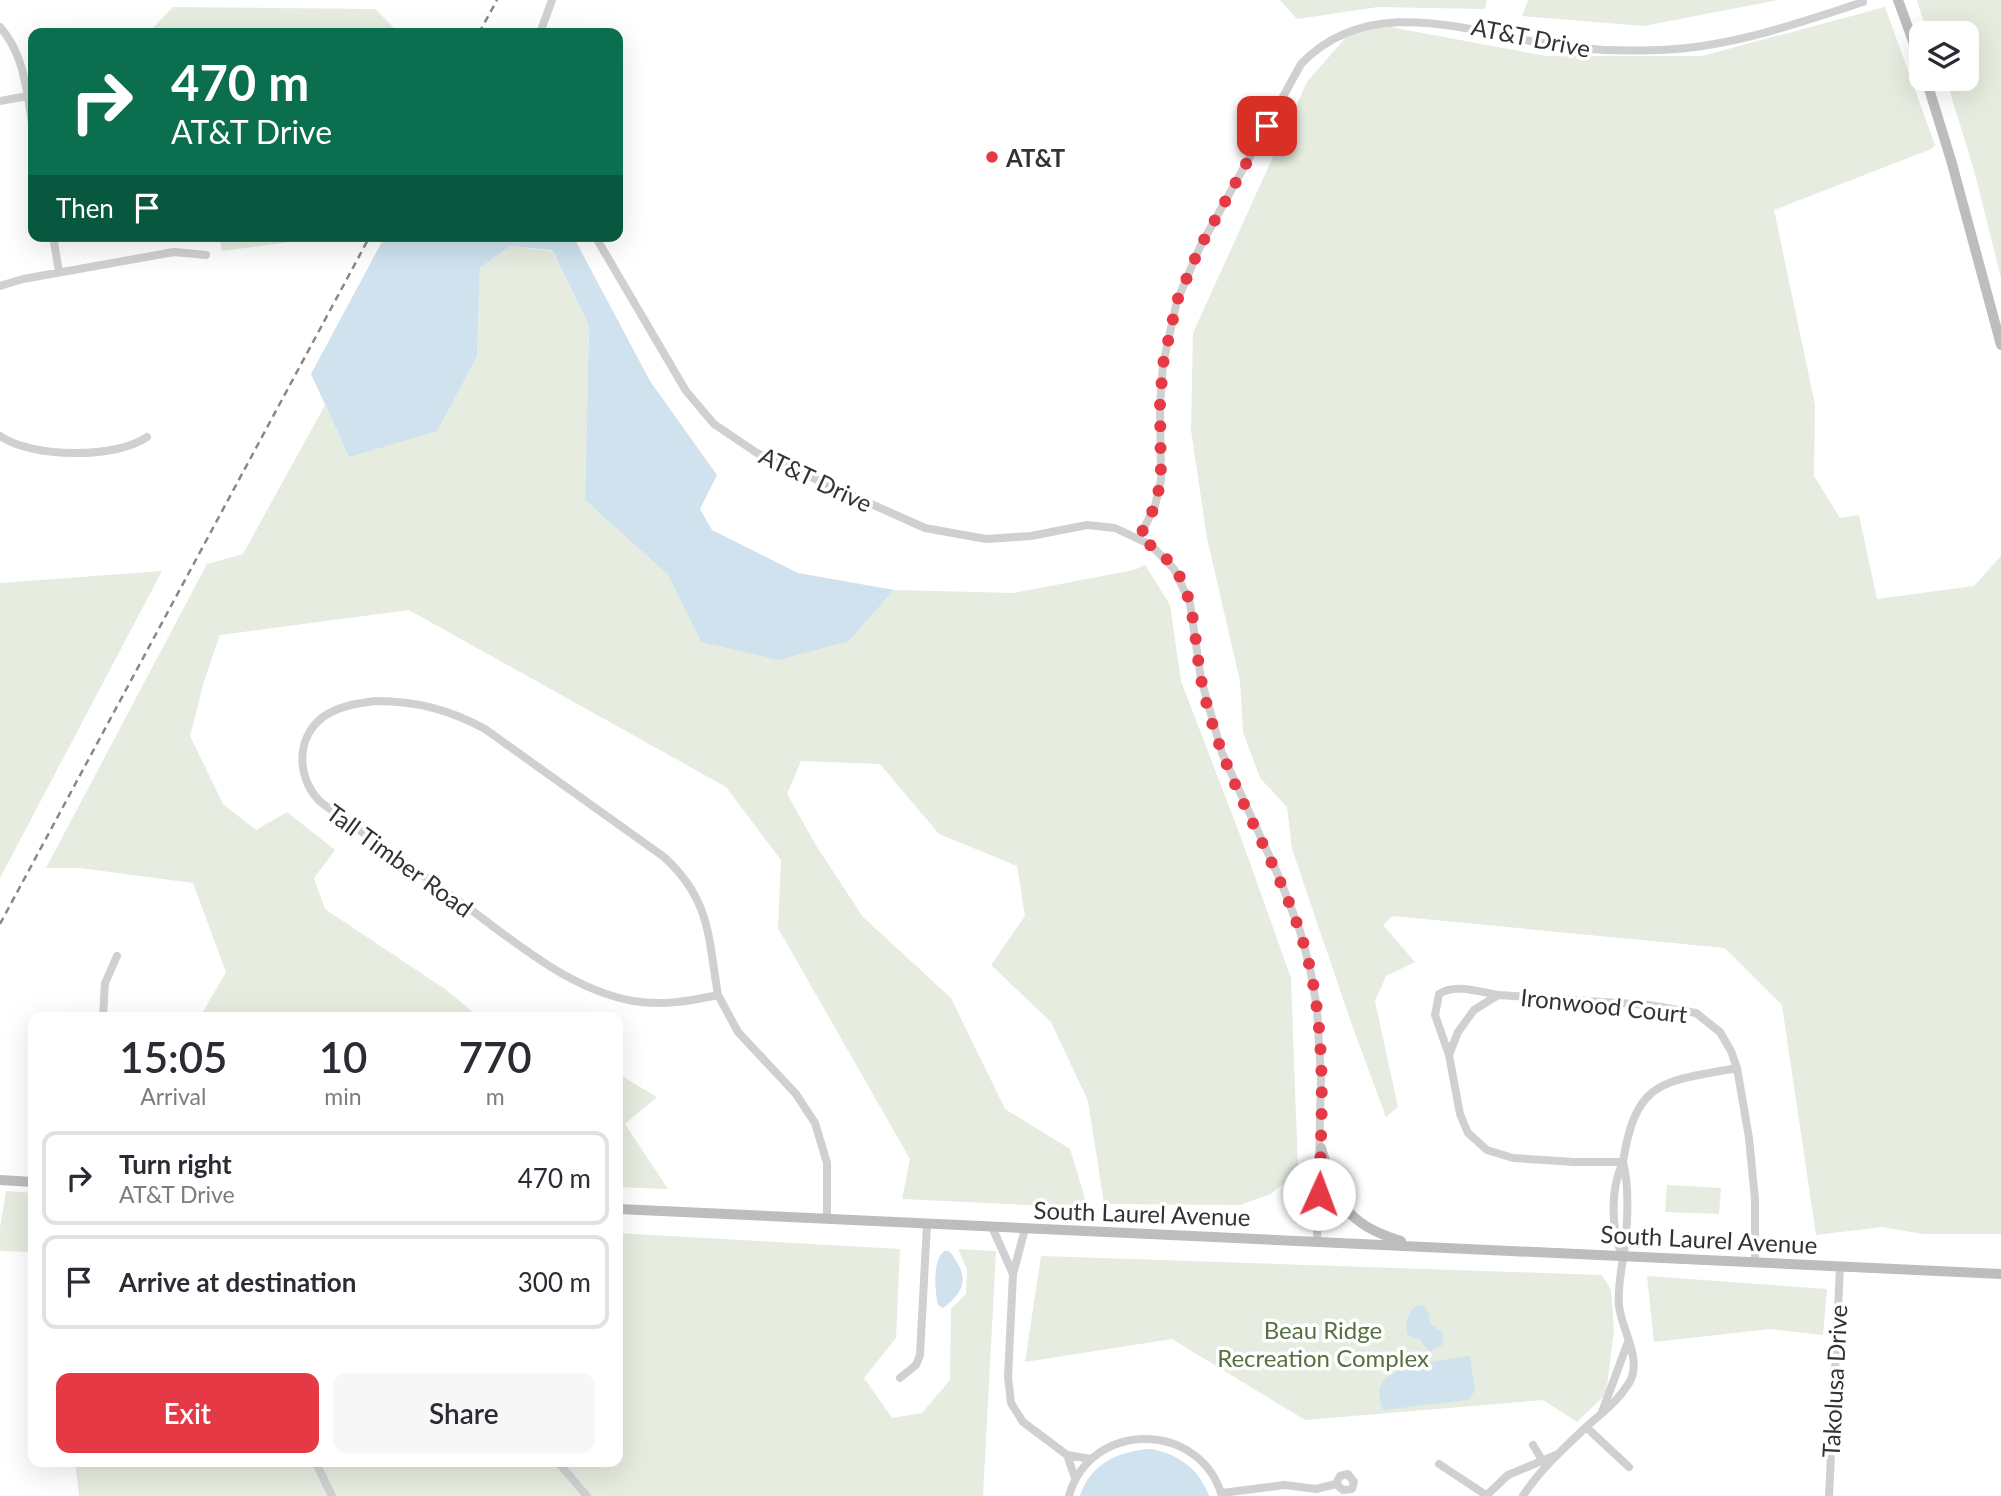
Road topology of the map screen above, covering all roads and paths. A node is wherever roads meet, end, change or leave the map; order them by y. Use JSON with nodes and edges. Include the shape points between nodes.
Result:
{"nodes":[{"id":1,"x":552,"y":0,"type":"edge"},
{"id":2,"x":1898,"y":0,"type":"edge"},
{"id":3,"x":1863,"y":2,"type":"dead end"},
{"id":4,"x":0,"y":27,"type":"edge"},
{"id":5,"x":542,"y":28,"type":"edge"},
{"id":6,"x":1909,"y":30,"type":"edge"},
{"id":7,"x":1930,"y":91,"type":"edge"},
{"id":8,"x":27,"y":96,"type":"junction"},
{"id":9,"x":0,"y":101,"type":"edge"},
{"id":10,"x":28,"y":102,"type":"edge"},
{"id":11,"x":54,"y":242,"type":"edge"},
{"id":12,"x":599,"y":242,"type":"edge"},
{"id":13,"x":206,"y":255,"type":"dead end"},
{"id":14,"x":59,"y":272,"type":"junction"},
{"id":15,"x":0,"y":286,"type":"edge"},
{"id":16,"x":2001,"y":345,"type":"edge"},
{"id":17,"x":0,"y":436,"type":"edge"},
{"id":18,"x":147,"y":437,"type":"dead end"},
{"id":19,"x":1139,"y":538,"type":"junction"},
{"id":20,"x":117,"y":956,"type":"dead end"},
{"id":21,"x":718,"y":995,"type":"junction"},
{"id":22,"x":1498,"y":995,"type":"junction"},
{"id":23,"x":103,"y":1012,"type":"edge"},
{"id":24,"x":1449,"y":1055,"type":"junction"},
{"id":25,"x":1737,"y":1068,"type":"junction"},
{"id":26,"x":1321,"y":1148,"type":"junction"},
{"id":27,"x":1623,"y":1162,"type":"junction"},
{"id":28,"x":0,"y":1180,"type":"edge"},
{"id":29,"x":28,"y":1182,"type":"edge"},
{"id":30,"x":1615,"y":1205,"type":"junction"},
{"id":31,"x":1626,"y":1205,"type":"junction"},
{"id":32,"x":623,"y":1209,"type":"edge"},
{"id":33,"x":827,"y":1219,"type":"junction"},
{"id":34,"x":927,"y":1224,"type":"junction"},
{"id":35,"x":992,"y":1227,"type":"junction"},
{"id":36,"x":1025,"y":1229,"type":"junction"},
{"id":37,"x":1317,"y":1241,"type":"junction"},
{"id":38,"x":1418,"y":1245,"type":"junction"},
{"id":39,"x":1622,"y":1256,"type":"junction"},
{"id":40,"x":1755,"y":1262,"type":"junction"},
{"id":41,"x":1840,"y":1267,"type":"junction"},
{"id":42,"x":1013,"y":1273,"type":"junction"},
{"id":43,"x":2001,"y":1274,"type":"edge"},
{"id":44,"x":1628,"y":1342,"type":"junction"},
{"id":45,"x":900,"y":1378,"type":"dead end"},
{"id":46,"x":1601,"y":1415,"type":"junction"},
{"id":47,"x":1586,"y":1427,"type":"junction"},
{"id":48,"x":1533,"y":1445,"type":"dead end"},
{"id":49,"x":1559,"y":1454,"type":"junction"},
{"id":50,"x":1067,"y":1455,"type":"junction"},
{"id":51,"x":1091,"y":1459,"type":"junction"},
{"id":52,"x":1542,"y":1460,"type":"junction"},
{"id":53,"x":1439,"y":1464,"type":"dead end"},
{"id":54,"x":318,"y":1467,"type":"edge"},
{"id":55,"x":563,"y":1467,"type":"edge"},
{"id":56,"x":1629,"y":1467,"type":"dead end"},
{"id":57,"x":1075,"y":1478,"type":"junction"},
{"id":58,"x":1336,"y":1484,"type":"dead end"},
{"id":59,"x":1222,"y":1494,"type":"edge"},
{"id":60,"x":332,"y":1496,"type":"edge"},
{"id":61,"x":587,"y":1496,"type":"edge"},
{"id":62,"x":1069,"y":1496,"type":"edge"},
{"id":63,"x":1486,"y":1496,"type":"edge"},
{"id":64,"x":1523,"y":1496,"type":"edge"},
{"id":65,"x":1829,"y":1496,"type":"edge"}],
"edges":[{"from":1,"to":5,"type":"street"},
{"from":2,"to":6,"type":"main road"},
{"from":3,"to":19,"type":"street","name":"AT&T Drive","via":[[1760,35],[1661,50],[1564,47],[1411,14],[1364,17],[1327,35],[1301,64],[1185,281],[1163,364],[1160,487]]},
{"from":4,"to":8,"type":"street","via":[[17,52]]},
{"from":7,"to":16,"type":"main road"},
{"from":8,"to":9,"type":"street"},
{"from":8,"to":10,"type":"street"},
{"from":11,"to":14,"type":"street"},
{"from":12,"to":19,"type":"street","name":"AT&T Drive","via":[[686,391],[714,424],[757,453],[945,533],[1010,538],[1087,525],[1115,528]]},
{"from":13,"to":14,"type":"street","via":[[174,251]]},
{"from":14,"to":15,"type":"street"},
{"from":17,"to":18,"type":"street","via":[[28,449],[62,453],[121,449]]},
{"from":19,"to":26,"type":"street","name":"AT&T Drive","via":[[1167,559],[1186,591],[1214,729],[1300,930],[1320,1042]]},
{"from":20,"to":23,"type":"street","via":[[105,983]]},
{"from":21,"to":21,"type":"street","name":"Tall Timber Road","via":[[702,907],[676,868],[485,729],[428,706],[376,701],[332,712],[311,730],[303,747],[302,767],[317,800],[558,972],[595,990],[642,1002],[683,1002]]},
{"from":21,"to":33,"type":"street","name":"Tall Timber Road","via":[[738,1032],[796,1094],[815,1123],[827,1163]]},
{"from":22,"to":24,"type":"street","name":"Ironwood Court","via":[[1474,1010]]},
{"from":22,"to":24,"type":"street","name":"Ironwood Court","via":[[1457,988],[1439,994],[1435,1015]]},
{"from":22,"to":25,"type":"street","name":"Ironwood Court","via":[[1649,1005],[1696,1013],[1720,1032]]},
{"from":24,"to":27,"type":"street","name":"Ironwood Court","via":[[1460,1114],[1468,1133],[1487,1150],[1513,1158]]},
{"from":25,"to":27,"type":"street","via":[[1654,1089],[1639,1106]]},
{"from":25,"to":40,"type":"street","name":"Ironwood Court","via":[[1754,1187]]},
{"from":26,"to":37,"type":"street","name":"AT&T Drive"},
{"from":26,"to":38,"type":"main road","via":[[1331,1184],[1354,1219]]},
{"from":27,"to":30,"type":"street","via":[[1616,1178]]},
{"from":27,"to":31,"type":"street"},
{"from":28,"to":29,"type":"main road"},
{"from":30,"to":31,"type":"street"},
{"from":30,"to":39,"type":"street","via":[[1614,1235]]},
{"from":31,"to":39,"type":"street"},
{"from":32,"to":33,"type":"main road","name":"South Laurel Avenue"},
{"from":33,"to":34,"type":"main road","name":"South Laurel Avenue"},
{"from":34,"to":35,"type":"main road","name":"South Laurel Avenue"},
{"from":34,"to":45,"type":"street","via":[[920,1355],[916,1365]]},
{"from":35,"to":36,"type":"main road","name":"South Laurel Avenue"},
{"from":35,"to":42,"type":"street"},
{"from":36,"to":37,"type":"main road","name":"South Laurel Avenue"},
{"from":36,"to":42,"type":"street"},
{"from":37,"to":38,"type":"main road","name":"South Laurel Avenue"},
{"from":38,"to":39,"type":"main road","name":"South Laurel Avenue"},
{"from":39,"to":40,"type":"main road","name":"South Laurel Avenue"},
{"from":39,"to":44,"type":"street","via":[[1619,1307]]},
{"from":40,"to":41,"type":"main road","name":"South Laurel Avenue"},
{"from":41,"to":43,"type":"main road","name":"South Laurel Avenue"},
{"from":41,"to":65,"type":"street","name":"Takolusa Drive"},
{"from":42,"to":50,"type":"street","via":[[1011,1403],[1023,1422]]},
{"from":44,"to":46,"type":"street"},
{"from":44,"to":46,"type":"street","via":[[1634,1368],[1631,1380]]},
{"from":46,"to":47,"type":"street"},
{"from":47,"to":49,"type":"street"},
{"from":47,"to":56,"type":"street"},
{"from":48,"to":52,"type":"street"},
{"from":49,"to":52,"type":"street"},
{"from":49,"to":64,"type":"street"},
{"from":50,"to":51,"type":"street"},
{"from":50,"to":57,"type":"street"},
{"from":51,"to":57,"type":"street"},
{"from":51,"to":59,"type":"street","via":[[1134,1439],[1163,1440],[1202,1461]]},
{"from":52,"to":63,"type":"street","via":[[1508,1475]]},
{"from":53,"to":63,"type":"street"},
{"from":54,"to":60,"type":"street"},
{"from":55,"to":61,"type":"street"},
{"from":57,"to":62,"type":"street"},
{"from":58,"to":59,"type":"street"}]}
